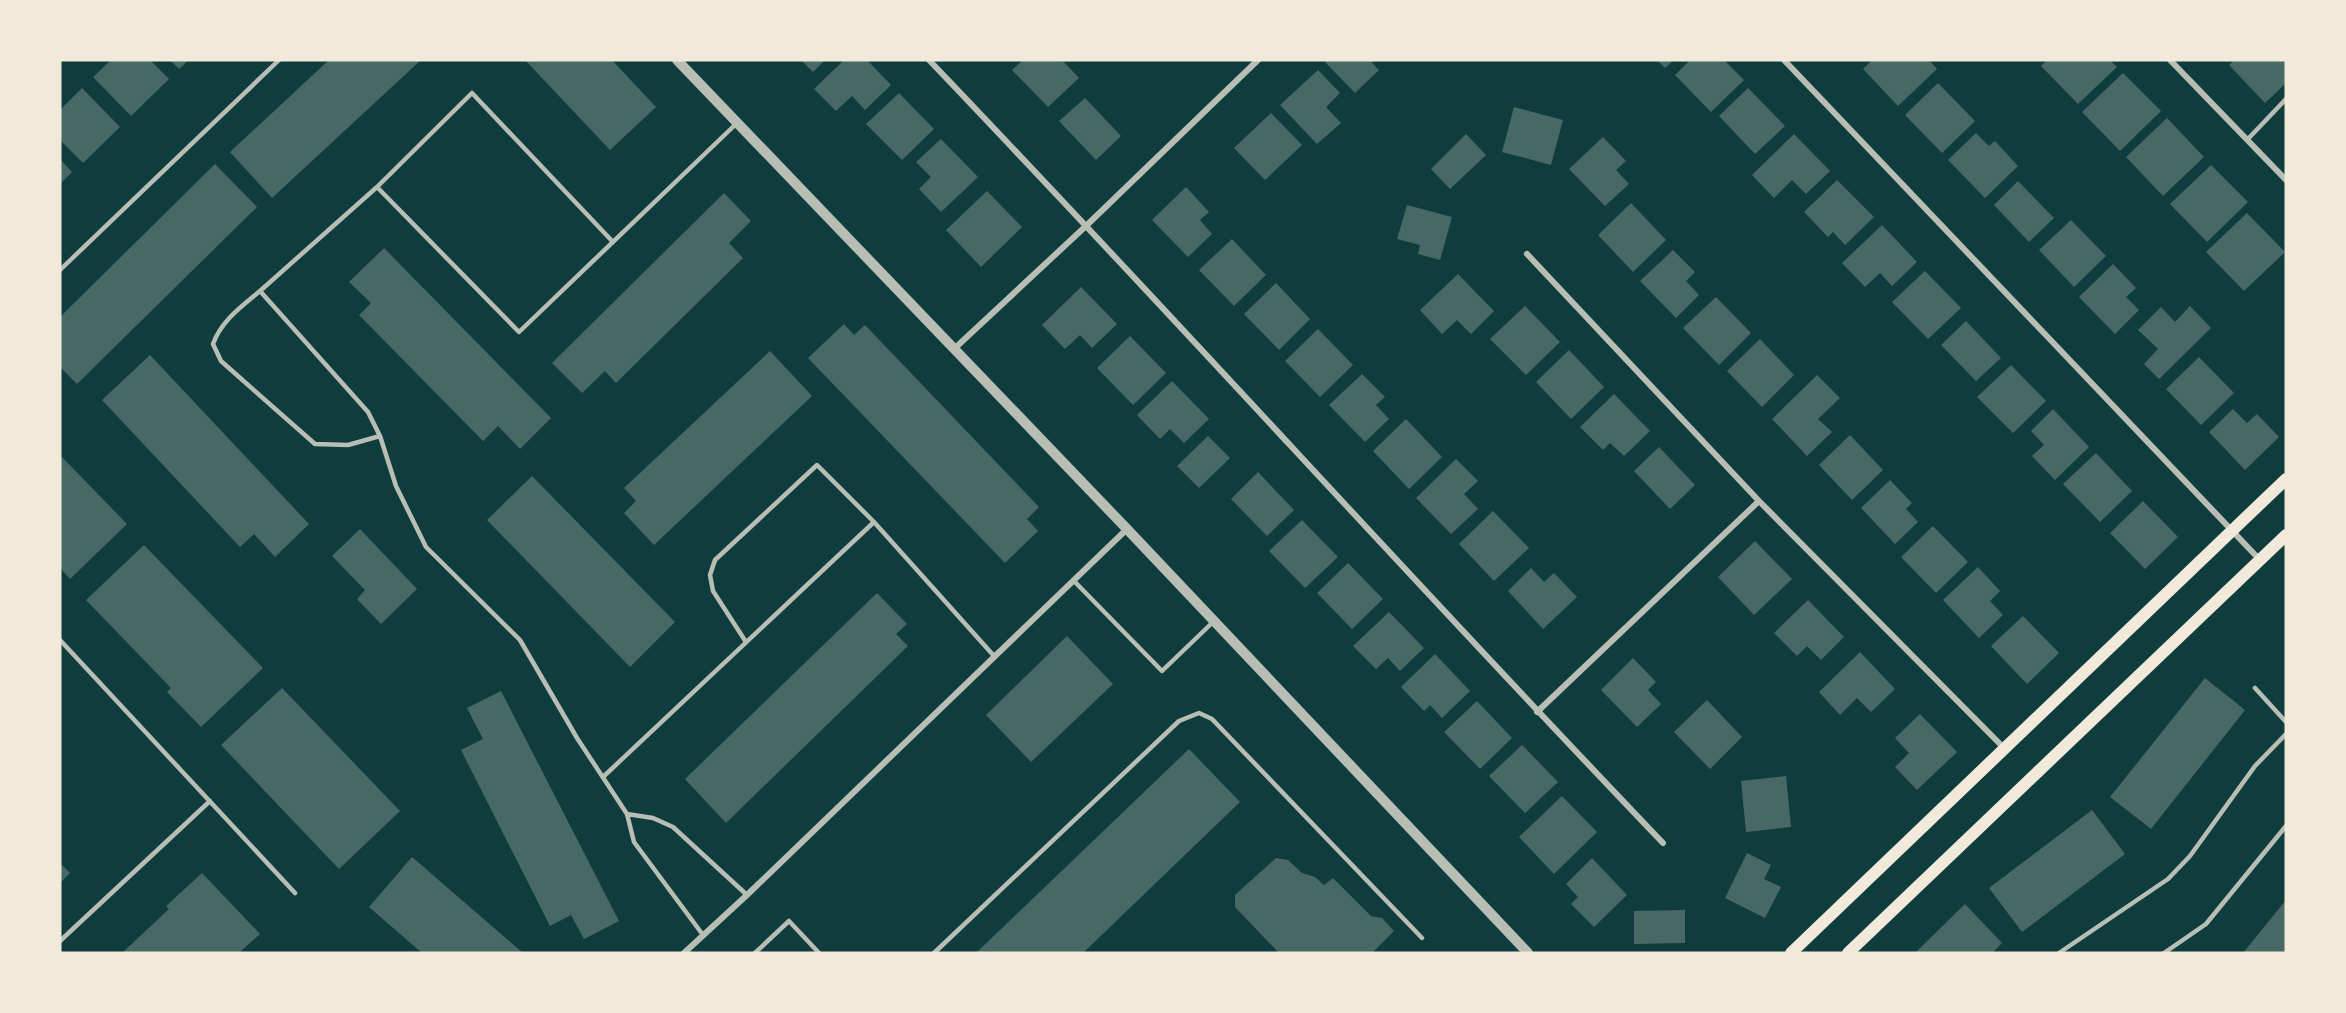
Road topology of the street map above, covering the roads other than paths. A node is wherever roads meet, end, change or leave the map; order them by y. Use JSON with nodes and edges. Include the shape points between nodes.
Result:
{"nodes":[{"id":1,"x":279,"y":60,"type":"edge"},
{"id":2,"x":677,"y":60,"type":"edge"},
{"id":3,"x":929,"y":60,"type":"edge"},
{"id":4,"x":1258,"y":60,"type":"edge"},
{"id":5,"x":1784,"y":60,"type":"edge"},
{"id":6,"x":2170,"y":60,"type":"edge"},
{"id":7,"x":2286,"y":99,"type":"edge"},
{"id":8,"x":737,"y":123,"type":"junction"},
{"id":9,"x":2247,"y":140,"type":"junction"},
{"id":10,"x":2286,"y":180,"type":"edge"},
{"id":11,"x":377,"y":187,"type":"junction"},
{"id":12,"x":1087,"y":225,"type":"junction"},
{"id":13,"x":613,"y":242,"type":"junction"},
{"id":14,"x":1527,"y":254,"type":"dead end"},
{"id":15,"x":60,"y":270,"type":"edge"},
{"id":16,"x":260,"y":291,"type":"junction"},
{"id":17,"x":953,"y":350,"type":"junction"},
{"id":18,"x":380,"y":436,"type":"junction"},
{"id":19,"x":2286,"y":479,"type":"edge"},
{"id":20,"x":1759,"y":501,"type":"junction"},
{"id":21,"x":874,"y":522,"type":"junction"},
{"id":22,"x":1127,"y":529,"type":"junction"},
{"id":23,"x":2233,"y":530,"type":"junction"},
{"id":24,"x":2286,"y":535,"type":"edge"},
{"id":25,"x":2260,"y":560,"type":"junction"},
{"id":26,"x":1074,"y":581,"type":"junction"},
{"id":27,"x":1213,"y":622,"type":"junction"},
{"id":28,"x":60,"y":640,"type":"edge"},
{"id":29,"x":746,"y":642,"type":"junction"},
{"id":30,"x":994,"y":656,"type":"junction"},
{"id":31,"x":2254,"y":687,"type":"dead end"},
{"id":32,"x":1538,"y":712,"type":"junction"},
{"id":33,"x":2286,"y":722,"type":"edge"},
{"id":34,"x":2286,"y":734,"type":"edge"},
{"id":35,"x":2005,"y":750,"type":"junction"},
{"id":36,"x":603,"y":777,"type":"junction"},
{"id":37,"x":210,"y":801,"type":"junction"},
{"id":38,"x":627,"y":814,"type":"junction"},
{"id":39,"x":2286,"y":826,"type":"edge"},
{"id":40,"x":1663,"y":843,"type":"dead end"},
{"id":41,"x":295,"y":893,"type":"dead end"},
{"id":42,"x":747,"y":895,"type":"junction"},
{"id":43,"x":704,"y":935,"type":"junction"},
{"id":44,"x":1422,"y":938,"type":"dead end"},
{"id":45,"x":60,"y":941,"type":"edge"},
{"id":46,"x":684,"y":953,"type":"edge"},
{"id":47,"x":755,"y":953,"type":"edge"},
{"id":48,"x":819,"y":953,"type":"edge"},
{"id":49,"x":934,"y":953,"type":"edge"},
{"id":50,"x":1528,"y":953,"type":"edge"},
{"id":51,"x":1791,"y":953,"type":"edge"},
{"id":52,"x":1848,"y":953,"type":"edge"},
{"id":53,"x":2059,"y":953,"type":"edge"},
{"id":54,"x":2164,"y":953,"type":"edge"}],
"edges":[{"from":1,"to":15,"type":"lane"},
{"from":2,"to":8,"type":"street"},
{"from":3,"to":12,"type":"street"},
{"from":4,"to":12,"type":"street"},
{"from":5,"to":23,"type":"street"},
{"from":6,"to":9,"type":"street"},
{"from":7,"to":9,"type":"lane"},
{"from":8,"to":13,"type":"lane"},
{"from":8,"to":17,"type":"street"},
{"from":9,"to":10,"type":"street"},
{"from":11,"to":13,"type":"lane","via":[[519,332]]},
{"from":11,"to":13,"type":"lane","via":[[472,93]]},
{"from":11,"to":16,"type":"lane"},
{"from":12,"to":17,"type":"street"},
{"from":12,"to":32,"type":"street"},
{"from":14,"to":20,"type":"street"},
{"from":16,"to":18,"type":"lane","via":[[368,412]]},
{"from":16,"to":18,"type":"lane","via":[[217,332],[213,344],[221,361],[315,444],[348,445]]},
{"from":17,"to":22,"type":"street"},
{"from":18,"to":36,"type":"lane","via":[[396,486],[426,547],[520,640]]},
{"from":19,"to":23,"type":"main road"},
{"from":20,"to":32,"type":"street"},
{"from":20,"to":35,"type":"street"},
{"from":21,"to":29,"type":"lane"},
{"from":21,"to":29,"type":"lane","via":[[818,465],[728,547],[715,560],[710,574],[713,591]]},
{"from":21,"to":30,"type":"lane"},
{"from":22,"to":26,"type":"street"},
{"from":22,"to":27,"type":"street"},
{"from":23,"to":25,"type":"street"},
{"from":23,"to":35,"type":"main road"},
{"from":24,"to":25,"type":"main road"},
{"from":25,"to":52,"type":"main road"},
{"from":26,"to":27,"type":"lane","via":[[1162,671]]},
{"from":26,"to":30,"type":"street"},
{"from":27,"to":50,"type":"street"},
{"from":28,"to":37,"type":"lane"},
{"from":29,"to":36,"type":"lane"},
{"from":30,"to":42,"type":"street"},
{"from":31,"to":33,"type":"lane"},
{"from":32,"to":40,"type":"street"},
{"from":34,"to":53,"type":"lane","via":[[2254,766],[2190,856],[2168,879]]},
{"from":35,"to":51,"type":"main road"},
{"from":36,"to":38,"type":"lane"},
{"from":37,"to":41,"type":"lane"},
{"from":37,"to":45,"type":"lane"},
{"from":38,"to":42,"type":"lane","via":[[653,818],[673,827]]},
{"from":38,"to":43,"type":"lane","via":[[634,842]]},
{"from":39,"to":54,"type":"lane","via":[[2206,924]]},
{"from":42,"to":43,"type":"street"},
{"from":43,"to":46,"type":"street"},
{"from":44,"to":49,"type":"lane","via":[[1212,719],[1199,713],[1179,721]]},
{"from":47,"to":48,"type":"lane","via":[[789,921]]}]}
